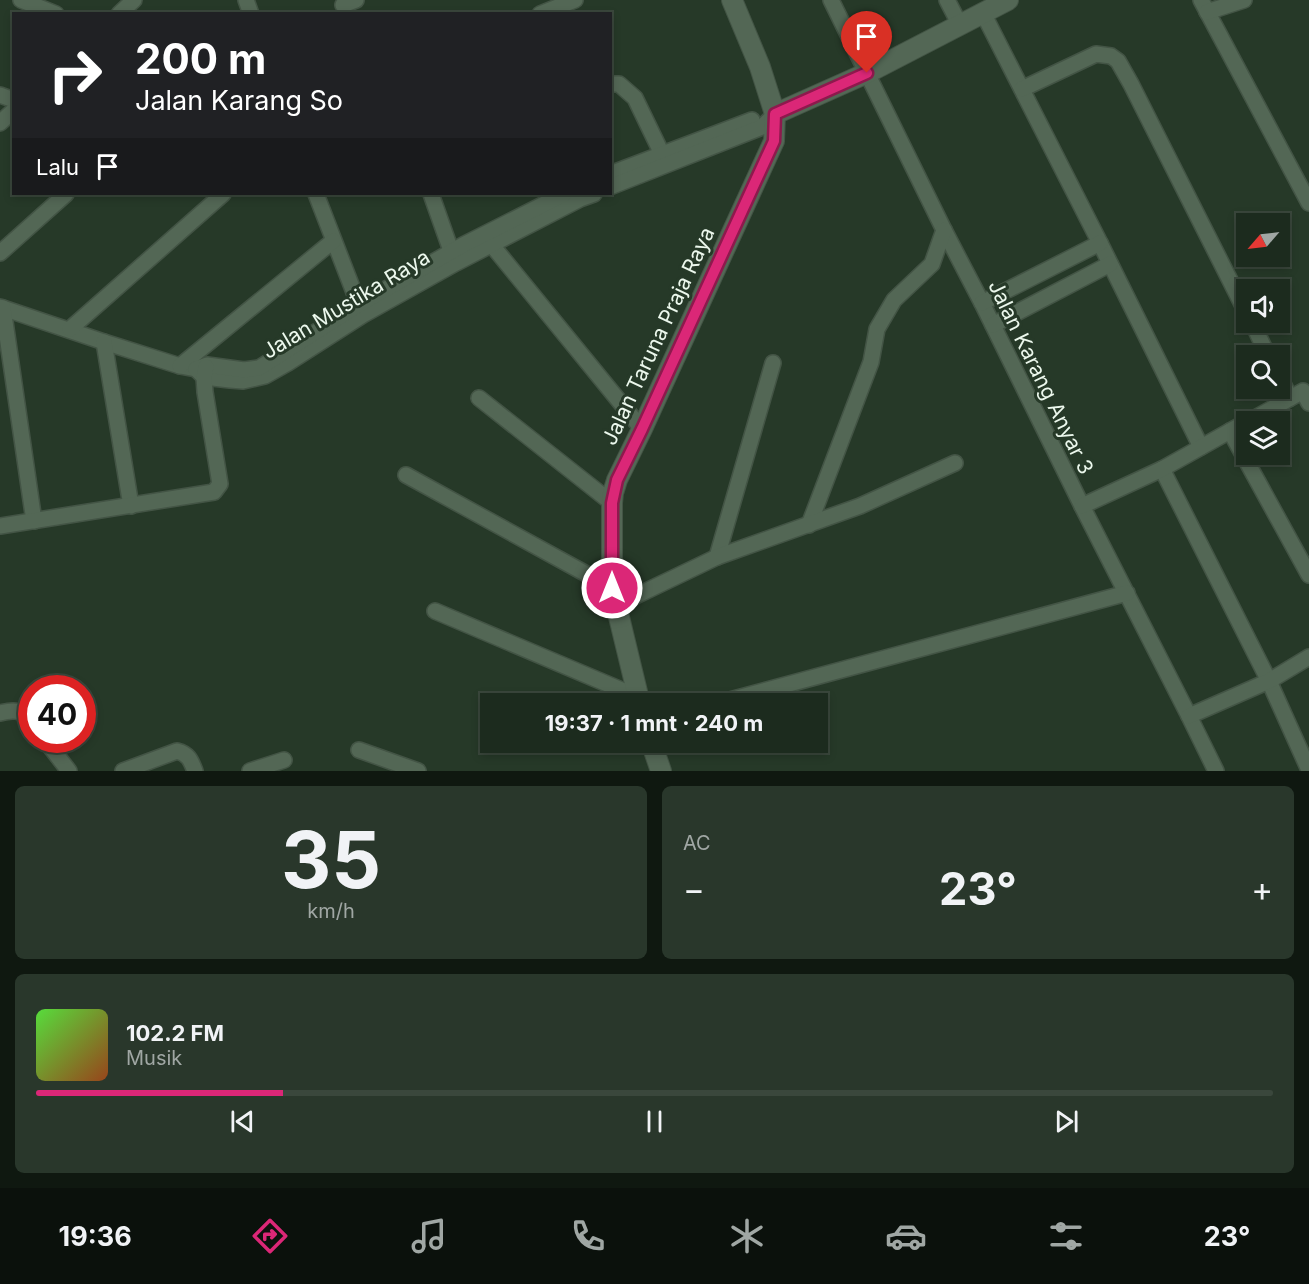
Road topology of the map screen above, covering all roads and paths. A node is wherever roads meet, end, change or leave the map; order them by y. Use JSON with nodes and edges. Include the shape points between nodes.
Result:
{"nodes":[{"id":1,"x":21,"y":0,"type":"edge"},
{"id":2,"x":134,"y":0,"type":"edge"},
{"id":3,"x":575,"y":0,"type":"edge"},
{"id":4,"x":732,"y":0,"type":"edge"},
{"id":5,"x":831,"y":0,"type":"edge"},
{"id":6,"x":947,"y":0,"type":"edge"},
{"id":7,"x":1008,"y":0,"type":"edge"},
{"id":8,"x":1244,"y":0,"type":"edge"},
{"id":9,"x":1204,"y":6,"type":"edge"},
{"id":10,"x":51,"y":12,"type":"edge"},
{"id":11,"x":121,"y":12,"type":"edge"},
{"id":12,"x":545,"y":12,"type":"edge"},
{"id":13,"x":983,"y":13,"type":"junction"},
{"id":14,"x":960,"y":25,"type":"junction"},
{"id":15,"x":867,"y":73,"type":"junction"},
{"id":16,"x":612,"y":84,"type":"edge"},
{"id":17,"x":1022,"y":89,"type":"junction"},
{"id":18,"x":12,"y":112,"type":"edge"},
{"id":19,"x":775,"y":114,"type":"junction"},
{"id":20,"x":0,"y":123,"type":"edge"},
{"id":21,"x":662,"y":154,"type":"junction"},
{"id":22,"x":612,"y":173,"type":"edge"},
{"id":23,"x":612,"y":186,"type":"edge"},
{"id":24,"x":65,"y":195,"type":"edge"},
{"id":25,"x":222,"y":195,"type":"edge"},
{"id":26,"x":316,"y":195,"type":"edge"},
{"id":27,"x":431,"y":195,"type":"edge"},
{"id":28,"x":562,"y":195,"type":"edge"},
{"id":29,"x":591,"y":195,"type":"edge"},
{"id":30,"x":1309,"y":203,"type":"edge"},
{"id":31,"x":944,"y":230,"type":"junction"},
{"id":32,"x":489,"y":239,"type":"junction"},
{"id":33,"x":333,"y":241,"type":"junction"},
{"id":34,"x":1100,"y":243,"type":"junction"},
{"id":35,"x":0,"y":253,"type":"edge"},
{"id":36,"x":454,"y":257,"type":"junction"},
{"id":37,"x":1110,"y":264,"type":"junction"},
{"id":38,"x":1236,"y":292,"type":"edge"},
{"id":39,"x":982,"y":303,"type":"junction"},
{"id":40,"x":2,"y":308,"type":"edge"},
{"id":41,"x":361,"y":310,"type":"junction"},
{"id":42,"x":993,"y":325,"type":"junction"},
{"id":43,"x":70,"y":330,"type":"junction"},
{"id":44,"x":104,"y":342,"type":"junction"},
{"id":45,"x":773,"y":363,"type":"dead end"},
{"id":46,"x":180,"y":366,"type":"junction"},
{"id":47,"x":203,"y":370,"type":"junction"},
{"id":48,"x":1290,"y":385,"type":"edge"},
{"id":49,"x":1303,"y":395,"type":"edge"},
{"id":50,"x":479,"y":398,"type":"dead end"},
{"id":51,"x":1270,"y":411,"type":"edge"},
{"id":52,"x":1236,"y":428,"type":"edge"},
{"id":53,"x":642,"y":429,"type":"junction"},
{"id":54,"x":1230,"y":431,"type":"junction"},
{"id":55,"x":1201,"y":447,"type":"junction"},
{"id":56,"x":955,"y":463,"type":"dead end"},
{"id":57,"x":1162,"y":469,"type":"junction"},
{"id":58,"x":406,"y":475,"type":"dead end"},
{"id":59,"x":612,"y":503,"type":"junction"},
{"id":60,"x":131,"y":506,"type":"junction"},
{"id":61,"x":1082,"y":506,"type":"junction"},
{"id":62,"x":33,"y":521,"type":"junction"},
{"id":63,"x":809,"y":525,"type":"junction"},
{"id":64,"x":0,"y":526,"type":"edge"},
{"id":65,"x":717,"y":557,"type":"junction"},
{"id":66,"x":1309,"y":575,"type":"edge"},
{"id":67,"x":1127,"y":593,"type":"junction"},
{"id":68,"x":615,"y":596,"type":"junction"},
{"id":69,"x":435,"y":611,"type":"dead end"},
{"id":70,"x":1309,"y":657,"type":"edge"},
{"id":71,"x":1269,"y":681,"type":"junction"},
{"id":72,"x":623,"y":693,"type":"edge"},
{"id":73,"x":637,"y":693,"type":"edge"},
{"id":74,"x":756,"y":693,"type":"edge"},
{"id":75,"x":18,"y":711,"type":"edge"},
{"id":76,"x":0,"y":713,"type":"edge"},
{"id":77,"x":1190,"y":716,"type":"junction"},
{"id":78,"x":359,"y":750,"type":"dead end"},
{"id":79,"x":55,"y":753,"type":"edge"},
{"id":80,"x":655,"y":753,"type":"edge"},
{"id":81,"x":284,"y":760,"type":"dead end"},
{"id":82,"x":1309,"y":770,"type":"edge"},
{"id":83,"x":69,"y":771,"type":"edge"},
{"id":84,"x":123,"y":771,"type":"edge"},
{"id":85,"x":195,"y":771,"type":"edge"},
{"id":86,"x":250,"y":771,"type":"edge"},
{"id":87,"x":418,"y":771,"type":"edge"},
{"id":88,"x":661,"y":771,"type":"edge"},
{"id":89,"x":1216,"y":771,"type":"edge"}],
"edges":[{"from":1,"to":10,"type":"street"},
{"from":2,"to":11,"type":"street"},
{"from":3,"to":12,"type":"street"},
{"from":4,"to":19,"type":"street","name":"Jalan Taruna Praja Raya"},
{"from":5,"to":15,"type":"street","name":"Jalan Karang Anyar 3"},
{"from":6,"to":14,"type":"street"},
{"from":7,"to":13,"type":"street"},
{"from":8,"to":9,"type":"street"},
{"from":9,"to":30,"type":"street"},
{"from":13,"to":14,"type":"street"},
{"from":13,"to":17,"type":"street"},
{"from":14,"to":15,"type":"street"},
{"from":15,"to":19,"type":"street"},
{"from":15,"to":31,"type":"street","name":"Jalan Karang Anyar 3"},
{"from":16,"to":21,"type":"street","via":[[619,84],[635,98]]},
{"from":17,"to":34,"type":"street"},
{"from":17,"to":38,"type":"street","via":[[1096,54],[1118,61]]},
{"from":18,"to":20,"type":"street"},
{"from":19,"to":21,"type":"street"},
{"from":19,"to":23,"type":"street","via":[[762,127]]},
{"from":19,"to":53,"type":"street","name":"Jalan Taruna Praja Raya","via":[[774,141]]},
{"from":21,"to":22,"type":"street"},
{"from":24,"to":35,"type":"street"},
{"from":25,"to":43,"type":"street"},
{"from":26,"to":33,"type":"street"},
{"from":27,"to":36,"type":"street"},
{"from":28,"to":32,"type":"street","name":"Jalan Mustika Raya"},
{"from":29,"to":32,"type":"street","name":"Jalan Mustika Raya"},
{"from":31,"to":39,"type":"street","name":"Jalan Karang Anyar 3"},
{"from":31,"to":63,"type":"street","via":[[932,264],[894,300],[877,329],[871,362]]},
{"from":32,"to":36,"type":"street","name":"Jalan Mustika Raya"},
{"from":32,"to":53,"type":"street"},
{"from":33,"to":41,"type":"street"},
{"from":33,"to":46,"type":"street"},
{"from":34,"to":37,"type":"street"},
{"from":34,"to":39,"type":"street"},
{"from":36,"to":41,"type":"street","name":"Jalan Mustika Raya"},
{"from":37,"to":42,"type":"street"},
{"from":37,"to":55,"type":"street"},
{"from":39,"to":42,"type":"street","name":"Jalan Karang Anyar 3"},
{"from":40,"to":43,"type":"street","name":"Jalan Mustika Raya"},
{"from":40,"to":62,"type":"street"},
{"from":41,"to":47,"type":"street","name":"Jalan Mustika Raya","via":[[265,376],[243,381]]},
{"from":42,"to":61,"type":"street","name":"Jalan Karang Anyar 3"},
{"from":43,"to":44,"type":"street","name":"Jalan Mustika Raya"},
{"from":44,"to":46,"type":"street","name":"Jalan Mustika Raya"},
{"from":44,"to":60,"type":"street"},
{"from":45,"to":65,"type":"street"},
{"from":46,"to":47,"type":"street","name":"Jalan Mustika Raya"},
{"from":47,"to":60,"type":"street","via":[[217,489]]},
{"from":48,"to":49,"type":"street"},
{"from":49,"to":51,"type":"street"},
{"from":50,"to":59,"type":"street"},
{"from":52,"to":54,"type":"street"},
{"from":53,"to":59,"type":"street","name":"Jalan Taruna Praja Raya","via":[[617,480]]},
{"from":54,"to":55,"type":"street"},
{"from":54,"to":66,"type":"street"},
{"from":55,"to":57,"type":"street"},
{"from":56,"to":63,"type":"street"},
{"from":57,"to":61,"type":"street"},
{"from":57,"to":71,"type":"street"},
{"from":58,"to":68,"type":"street"},
{"from":59,"to":68,"type":"street","name":"Jalan Taruna Praja Raya"},
{"from":60,"to":62,"type":"street"},
{"from":61,"to":67,"type":"street","name":"Jalan Karang Anyar 3"},
{"from":62,"to":64,"type":"street"},
{"from":63,"to":65,"type":"street"},
{"from":65,"to":68,"type":"street"},
{"from":67,"to":74,"type":"street"},
{"from":67,"to":77,"type":"street","name":"Jalan Karang Anyar 3"},
{"from":68,"to":73,"type":"street","name":"Jalan Taruna Praja Raya"},
{"from":69,"to":72,"type":"street"},
{"from":70,"to":71,"type":"street"},
{"from":71,"to":77,"type":"street"},
{"from":71,"to":82,"type":"street"},
{"from":75,"to":76,"type":"street"},
{"from":77,"to":89,"type":"street","name":"Jalan Karang Anyar 3"},
{"from":78,"to":87,"type":"street"},
{"from":79,"to":83,"type":"street"},
{"from":80,"to":88,"type":"street"},
{"from":81,"to":86,"type":"street"},
{"from":84,"to":85,"type":"street","via":[[177,751],[190,758]]}]}
